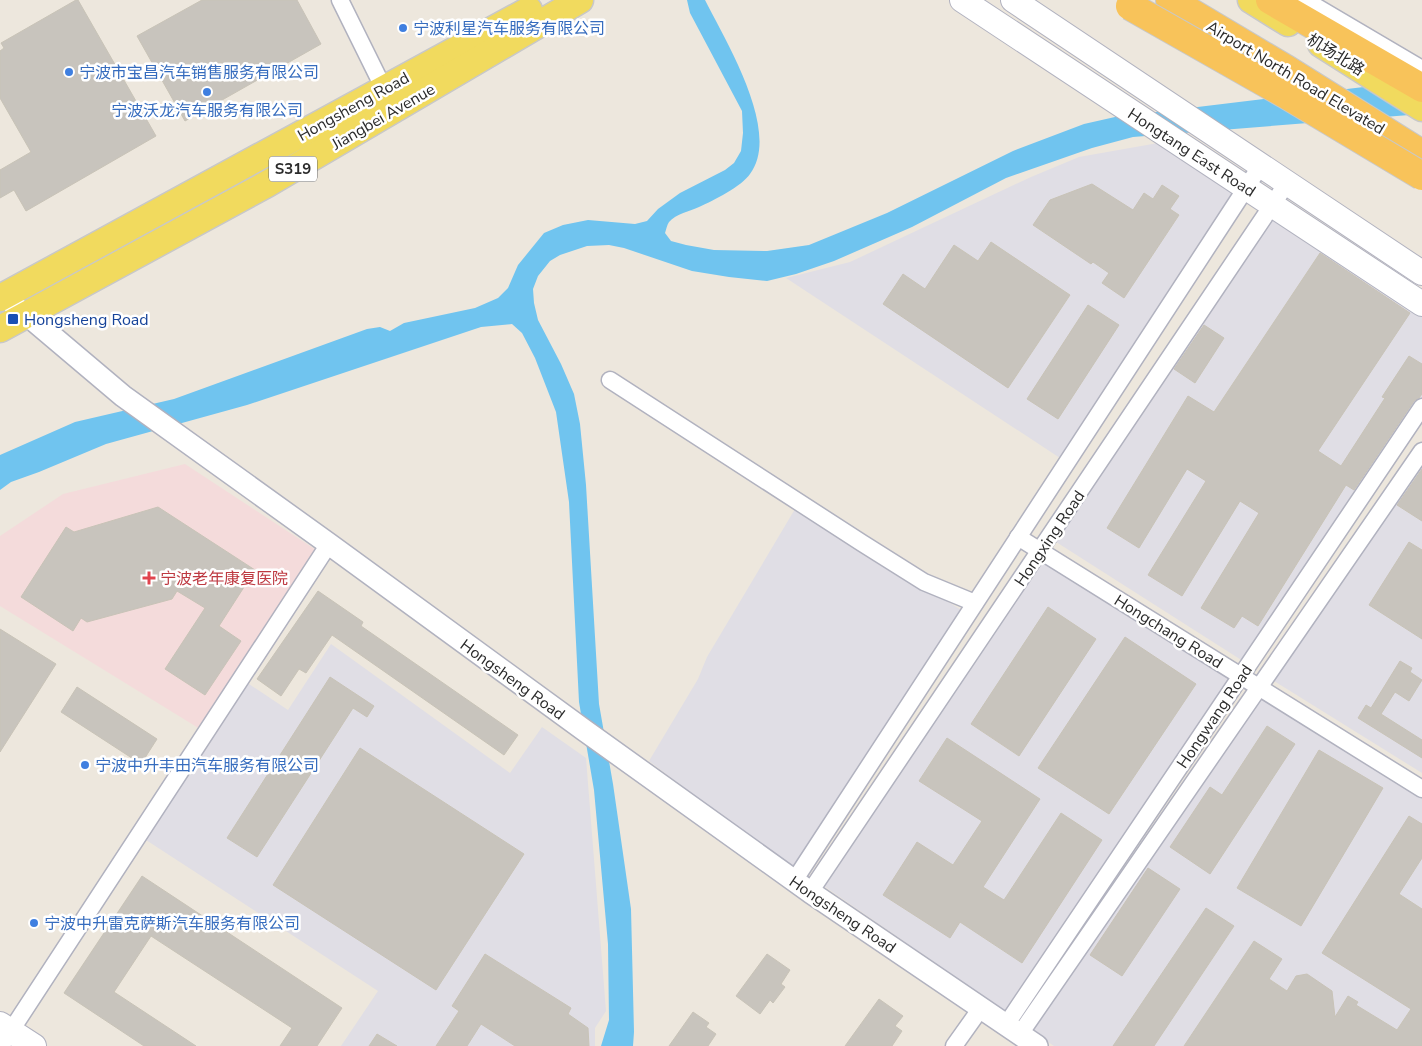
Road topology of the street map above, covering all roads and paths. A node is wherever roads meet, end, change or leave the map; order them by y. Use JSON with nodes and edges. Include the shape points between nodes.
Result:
{"nodes":[{"id":1,"x":340,"y":0,"type":"edge"},
{"id":2,"x":548,"y":0,"type":"edge"},
{"id":3,"x":580,"y":0,"type":"edge"},
{"id":4,"x":962,"y":0,"type":"edge"},
{"id":5,"x":1013,"y":0,"type":"edge"},
{"id":6,"x":1170,"y":0,"type":"edge"},
{"id":7,"x":1203,"y":0,"type":"edge"},
{"id":8,"x":1251,"y":0,"type":"edge"},
{"id":9,"x":1270,"y":0,"type":"edge"},
{"id":10,"x":1300,"y":0,"type":"edge"},
{"id":11,"x":1129,"y":2,"type":"edge"},
{"id":12,"x":1419,"y":76,"type":"edge"},
{"id":13,"x":384,"y":89,"type":"junction"},
{"id":14,"x":1422,"y":108,"type":"edge"},
{"id":15,"x":1422,"y":139,"type":"edge"},
{"id":16,"x":1422,"y":154,"type":"edge"},
{"id":17,"x":1260,"y":166,"type":"junction"},
{"id":18,"x":1422,"y":176,"type":"edge"},
{"id":19,"x":1287,"y":183,"type":"junction"},
{"id":20,"x":1246,"y":188,"type":"junction"},
{"id":21,"x":1272,"y":205,"type":"junction"},
{"id":22,"x":1422,"y":272,"type":"edge"},
{"id":23,"x":0,"y":297,"type":"edge"},
{"id":24,"x":1422,"y":304,"type":"edge"},
{"id":25,"x":26,"y":314,"type":"junction"},
{"id":26,"x":0,"y":329,"type":"edge"},
{"id":27,"x":610,"y":380,"type":"dead end"},
{"id":28,"x":1422,"y":407,"type":"edge"},
{"id":29,"x":1422,"y":451,"type":"edge"},
{"id":30,"x":1018,"y":537,"type":"junction"},
{"id":31,"x":329,"y":544,"type":"junction"},
{"id":32,"x":1040,"y":551,"type":"junction"},
{"id":33,"x":975,"y":603,"type":"junction"},
{"id":34,"x":1241,"y":676,"type":"junction"},
{"id":35,"x":1259,"y":687,"type":"junction"},
{"id":36,"x":1422,"y":789,"type":"edge"},
{"id":37,"x":802,"y":887,"type":"junction"},
{"id":38,"x":981,"y":1008,"type":"junction"},
{"id":39,"x":4,"y":1034,"type":"edge"},
{"id":40,"x":1021,"y":1035,"type":"edge"},
{"id":41,"x":34,"y":1046,"type":"edge"},
{"id":42,"x":954,"y":1046,"type":"edge"}],
"edges":[{"from":1,"to":13,"type":"street"},
{"from":2,"to":13,"type":"main road","name":"Hongsheng Road","number":"S319"},
{"from":3,"to":25,"type":"main road","name":"Jiangbei Avenue","number":"S319","via":[[267,184]]},
{"from":4,"to":20,"type":"main road","name":"Hongtang East Road"},
{"from":5,"to":17,"type":"main road","name":"Hongtang East Road"},
{"from":6,"to":16,"type":"highway","name":"Airport North Road Elevated"},
{"from":7,"to":15,"type":"highway","name":"Airport North Road Elevated"},
{"from":8,"to":14,"type":"main road","name":"机场北路"},
{"from":9,"to":12,"type":"highway"},
{"from":10,"to":12,"type":"street"},
{"from":11,"to":18,"type":"highway","bridge":true},
{"from":11,"to":18,"type":"main road","via":[[1249,65]]},
{"from":13,"to":23,"type":"main road","name":"Hongsheng Road","number":"S319"},
{"from":17,"to":19,"type":"main road","name":"Hongtang East Road"},
{"from":17,"to":20,"type":"street","name":"Hongxing Road"},
{"from":19,"to":21,"type":"street","name":"Hongxing Road"},
{"from":19,"to":22,"type":"main road","name":"Hongtang East Road"},
{"from":20,"to":21,"type":"main road","name":"Hongtang East Road"},
{"from":20,"to":30,"type":"street","name":"Hongxing Road"},
{"from":21,"to":24,"type":"main road","name":"Hongtang East Road"},
{"from":21,"to":32,"type":"street","name":"Hongxing Road"},
{"from":23,"to":25,"type":"street","name":"Hongsheng Road"},
{"from":25,"to":26,"type":"main road","name":"Jiangbei Avenue","number":"S319"},
{"from":25,"to":31,"type":"street","name":"Hongsheng Road","via":[[123,396]]},
{"from":27,"to":33,"type":"street","via":[[924,582]]},
{"from":28,"to":34,"type":"street","name":"Hongwang Road"},
{"from":29,"to":35,"type":"street","name":"Hongwang Road"},
{"from":30,"to":32,"type":"street","name":"Hongchang Road"},
{"from":30,"to":33,"type":"street","name":"Hongxing Road"},
{"from":31,"to":37,"type":"street","name":"Hongsheng Road"},
{"from":31,"to":39,"type":"street"},
{"from":32,"to":34,"type":"street","name":"Hongchang Road"},
{"from":32,"to":37,"type":"street","name":"Hongxing Road"},
{"from":33,"to":37,"type":"street","name":"Hongxing Road"},
{"from":34,"to":35,"type":"street","name":"Hongchang Road"},
{"from":34,"to":40,"type":"street","name":"Hongwang Road"},
{"from":35,"to":36,"type":"street","name":"Hongchang Road"},
{"from":35,"to":40,"type":"street","name":"Hongwang Road"},
{"from":37,"to":38,"type":"street","name":"Hongsheng Road"},
{"from":38,"to":40,"type":"street","name":"Hongsheng Road"},
{"from":38,"to":42,"type":"street"},
{"from":39,"to":41,"type":"main road"}]}
